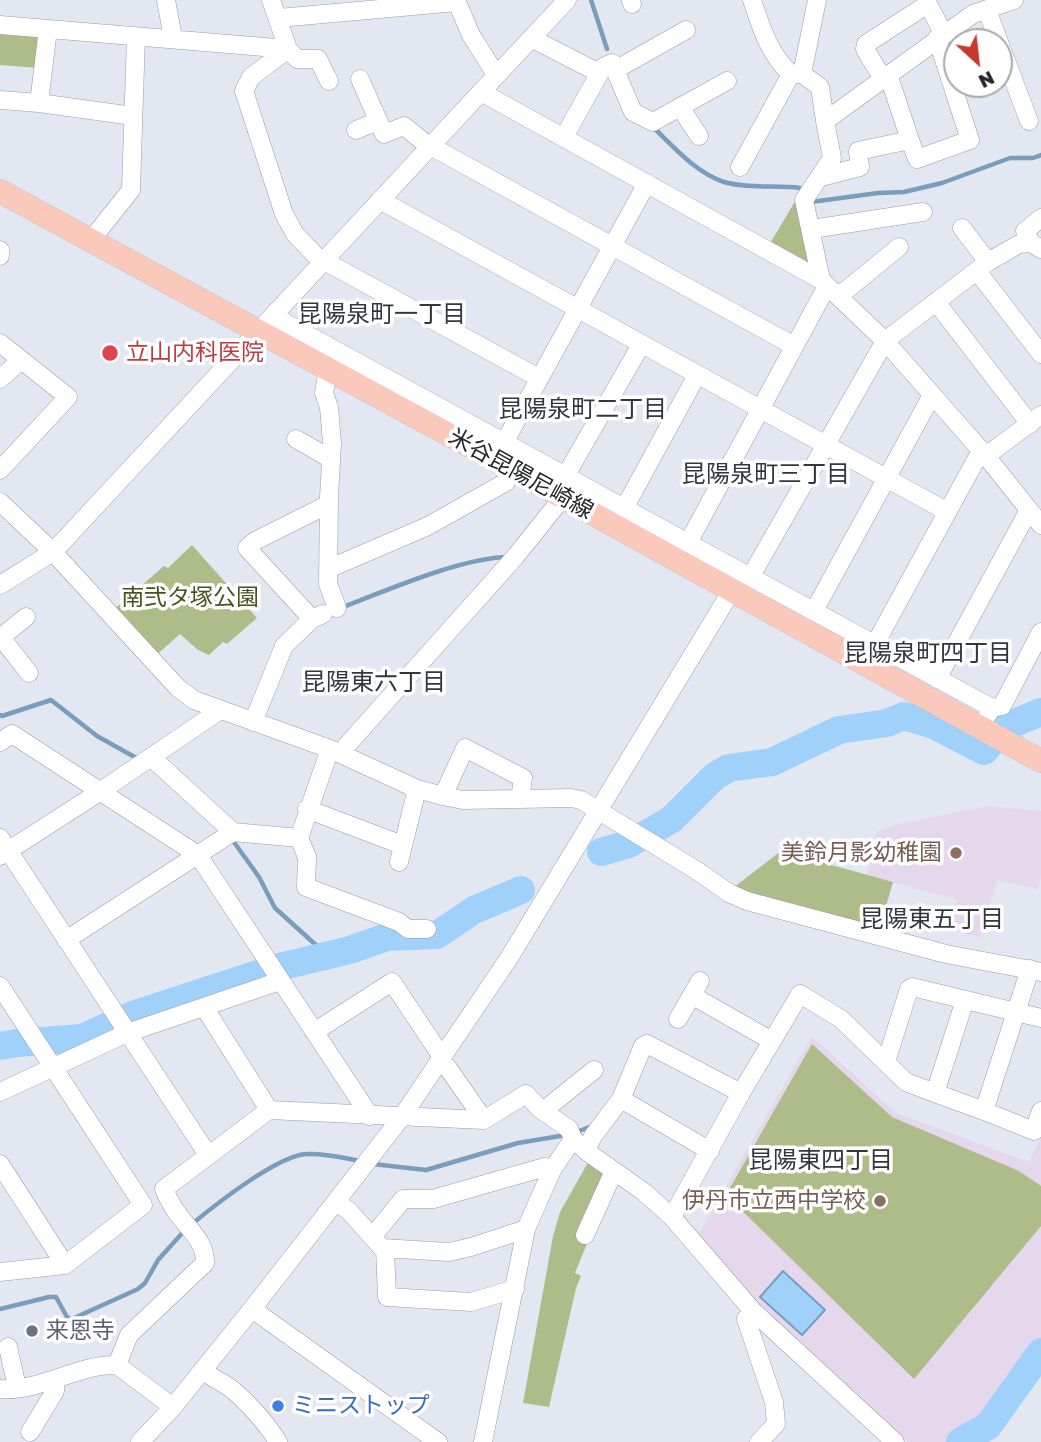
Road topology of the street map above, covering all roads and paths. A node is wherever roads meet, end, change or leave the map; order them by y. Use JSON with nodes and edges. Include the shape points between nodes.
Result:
{"nodes":[{"id":1,"x":166,"y":0,"type":"edge"},
{"id":2,"x":271,"y":0,"type":"edge"},
{"id":3,"x":567,"y":0,"type":"edge"},
{"id":4,"x":752,"y":0,"type":"edge"},
{"id":5,"x":817,"y":0,"type":"edge"},
{"id":6,"x":1014,"y":0,"type":"edge"},
{"id":7,"x":456,"y":1,"type":"edge"},
{"id":8,"x":976,"y":8,"type":"edge"},
{"id":9,"x":279,"y":18,"type":"junction"},
{"id":10,"x":0,"y":25,"type":"edge"},
{"id":11,"x":990,"y":28,"type":"edge"},
{"id":12,"x":48,"y":29,"type":"junction"},
{"id":13,"x":686,"y":30,"type":"dead end"},
{"id":14,"x":940,"y":35,"type":"junction"},
{"id":15,"x":136,"y":36,"type":"junction"},
{"id":16,"x":173,"y":38,"type":"junction"},
{"id":17,"x":531,"y":38,"type":"junction"},
{"id":18,"x":288,"y":49,"type":"junction"},
{"id":19,"x":607,"y":71,"type":"junction"},
{"id":20,"x":796,"y":74,"type":"junction"},
{"id":21,"x":496,"y":75,"type":"junction"},
{"id":22,"x":360,"y":79,"type":"dead end"},
{"id":23,"x":884,"y":79,"type":"junction"},
{"id":24,"x":1013,"y":79,"type":"edge"},
{"id":25,"x":329,"y":81,"type":"dead end"},
{"id":26,"x":727,"y":81,"type":"dead end"},
{"id":27,"x":481,"y":92,"type":"junction"},
{"id":28,"x":0,"y":100,"type":"edge"},
{"id":29,"x":40,"y":103,"type":"junction"},
{"id":30,"x":680,"y":107,"type":"junction"},
{"id":31,"x":133,"y":116,"type":"junction"},
{"id":32,"x":378,"y":121,"type":"junction"},
{"id":33,"x":825,"y":121,"type":"junction"},
{"id":34,"x":1029,"y":121,"type":"dead end"},
{"id":35,"x":356,"y":130,"type":"dead end"},
{"id":36,"x":699,"y":136,"type":"dead end"},
{"id":37,"x":564,"y":137,"type":"junction"},
{"id":38,"x":910,"y":140,"type":"junction"},
{"id":39,"x":432,"y":146,"type":"junction"},
{"id":40,"x":740,"y":167,"type":"dead end"},
{"id":41,"x":821,"y":177,"type":"junction"},
{"id":42,"x":647,"y":183,"type":"junction"},
{"id":43,"x":0,"y":191,"type":"edge"},
{"id":44,"x":380,"y":200,"type":"junction"},
{"id":45,"x":923,"y":212,"type":"dead end"},
{"id":46,"x":1041,"y":218,"type":"edge"},
{"id":47,"x":962,"y":228,"type":"dead end"},
{"id":48,"x":812,"y":229,"type":"junction"},
{"id":49,"x":91,"y":240,"type":"junction"},
{"id":50,"x":1036,"y":246,"type":"edge"},
{"id":51,"x":611,"y":247,"type":"junction"},
{"id":52,"x":899,"y":247,"type":"dead end"},
{"id":53,"x":0,"y":250,"type":"edge"},
{"id":54,"x":0,"y":256,"type":"edge"},
{"id":55,"x":324,"y":260,"type":"junction"},
{"id":56,"x":982,"y":267,"type":"junction"},
{"id":57,"x":829,"y":287,"type":"junction"},
{"id":58,"x":936,"y":302,"type":"junction"},
{"id":59,"x":577,"y":310,"type":"junction"},
{"id":60,"x":265,"y":324,"type":"junction"},
{"id":61,"x":885,"y":341,"type":"junction"},
{"id":62,"x":0,"y":343,"type":"edge"},
{"id":63,"x":641,"y":345,"type":"junction"},
{"id":64,"x":794,"y":346,"type":"junction"},
{"id":65,"x":1041,"y":354,"type":"edge"},
{"id":66,"x":21,"y":360,"type":"junction"},
{"id":67,"x":328,"y":369,"type":"junction"},
{"id":68,"x":697,"y":375,"type":"junction"},
{"id":69,"x":539,"y":378,"type":"junction"},
{"id":70,"x":0,"y":379,"type":"edge"},
{"id":71,"x":932,"y":395,"type":"junction"},
{"id":72,"x":761,"y":409,"type":"junction"},
{"id":73,"x":1035,"y":419,"type":"edge"},
{"id":74,"x":296,"y":439,"type":"dead end"},
{"id":75,"x":827,"y":444,"type":"junction"},
{"id":76,"x":502,"y":456,"type":"junction"},
{"id":77,"x":986,"y":456,"type":"junction"},
{"id":78,"x":331,"y":459,"type":"junction"},
{"id":79,"x":0,"y":470,"type":"edge"},
{"id":80,"x":886,"y":478,"type":"junction"},
{"id":81,"x":562,"y":489,"type":"junction"},
{"id":82,"x":0,"y":502,"type":"edge"},
{"id":83,"x":329,"y":504,"type":"junction"},
{"id":84,"x":946,"y":511,"type":"junction"},
{"id":85,"x":619,"y":517,"type":"junction"},
{"id":86,"x":1037,"y":517,"type":"edge"},
{"id":87,"x":688,"y":543,"type":"junction"},
{"id":88,"x":52,"y":552,"type":"junction"},
{"id":89,"x":328,"y":569,"type":"junction"},
{"id":90,"x":751,"y":576,"type":"junction"},
{"id":91,"x":0,"y":585,"type":"edge"},
{"id":92,"x":732,"y":590,"type":"junction"},
{"id":93,"x":814,"y":611,"type":"junction"},
{"id":94,"x":26,"y":617,"type":"dead end"},
{"id":95,"x":312,"y":619,"type":"junction"},
{"id":96,"x":1041,"y":632,"type":"edge"},
{"id":97,"x":0,"y":637,"type":"edge"},
{"id":98,"x":869,"y":654,"type":"junction"},
{"id":99,"x":29,"y":673,"type":"dead end"},
{"id":100,"x":937,"y":678,"type":"junction"},
{"id":101,"x":992,"y":708,"type":"junction"},
{"id":102,"x":219,"y":711,"type":"junction"},
{"id":103,"x":253,"y":722,"type":"junction"},
{"id":104,"x":989,"y":733,"type":"junction"},
{"id":105,"x":0,"y":741,"type":"edge"},
{"id":106,"x":335,"y":751,"type":"junction"},
{"id":107,"x":151,"y":757,"type":"junction"},
{"id":108,"x":1041,"y":761,"type":"edge"},
{"id":109,"x":417,"y":789,"type":"junction"},
{"id":110,"x":101,"y":792,"type":"junction"},
{"id":111,"x":443,"y":796,"type":"junction"},
{"id":112,"x":520,"y":799,"type":"junction"},
{"id":113,"x":307,"y":809,"type":"junction"},
{"id":114,"x":598,"y":811,"type":"junction"},
{"id":115,"x":233,"y":832,"type":"junction"},
{"id":116,"x":299,"y":838,"type":"junction"},
{"id":117,"x":3,"y":848,"type":"edge"},
{"id":118,"x":198,"y":855,"type":"junction"},
{"id":119,"x":428,"y":929,"type":"dead end"},
{"id":120,"x":66,"y":940,"type":"junction"},
{"id":121,"x":1035,"y":971,"type":"edge"},
{"id":122,"x":275,"y":973,"type":"junction"},
{"id":123,"x":0,"y":986,"type":"edge"},
{"id":124,"x":965,"y":999,"type":"junction"},
{"id":125,"x":204,"y":1007,"type":"junction"},
{"id":126,"x":1018,"y":1011,"type":"junction"},
{"id":127,"x":1041,"y":1018,"type":"edge"},
{"id":128,"x":678,"y":1019,"type":"dead end"},
{"id":129,"x":122,"y":1025,"type":"junction"},
{"id":130,"x":314,"y":1032,"type":"junction"},
{"id":131,"x":772,"y":1041,"type":"junction"},
{"id":132,"x":441,"y":1059,"type":"junction"},
{"id":133,"x":886,"y":1062,"type":"junction"},
{"id":134,"x":52,"y":1067,"type":"junction"},
{"id":135,"x":594,"y":1070,"type":"dead end"},
{"id":136,"x":0,"y":1092,"type":"edge"},
{"id":137,"x":741,"y":1093,"type":"junction"},
{"id":138,"x":935,"y":1093,"type":"junction"},
{"id":139,"x":621,"y":1099,"type":"junction"},
{"id":140,"x":269,"y":1111,"type":"junction"},
{"id":141,"x":543,"y":1111,"type":"junction"},
{"id":142,"x":984,"y":1111,"type":"junction"},
{"id":143,"x":1041,"y":1111,"type":"edge"},
{"id":144,"x":370,"y":1116,"type":"junction"},
{"id":145,"x":401,"y":1118,"type":"junction"},
{"id":146,"x":484,"y":1120,"type":"junction"},
{"id":147,"x":579,"y":1145,"type":"junction"},
{"id":148,"x":710,"y":1150,"type":"junction"},
{"id":149,"x":208,"y":1155,"type":"junction"},
{"id":150,"x":0,"y":1164,"type":"edge"},
{"id":151,"x":552,"y":1170,"type":"junction"},
{"id":152,"x":614,"y":1171,"type":"junction"},
{"id":153,"x":164,"y":1189,"type":"junction"},
{"id":154,"x":336,"y":1202,"type":"junction"},
{"id":155,"x":143,"y":1205,"type":"junction"},
{"id":156,"x":672,"y":1217,"type":"junction"},
{"id":157,"x":526,"y":1229,"type":"junction"},
{"id":158,"x":585,"y":1235,"type":"dead end"},
{"id":159,"x":379,"y":1242,"type":"junction"},
{"id":160,"x":65,"y":1265,"type":"junction"},
{"id":161,"x":0,"y":1272,"type":"edge"},
{"id":162,"x":515,"y":1289,"type":"junction"},
{"id":163,"x":252,"y":1309,"type":"junction"},
{"id":164,"x":753,"y":1311,"type":"junction"},
{"id":165,"x":8,"y":1347,"type":"dead end"},
{"id":166,"x":117,"y":1365,"type":"junction"},
{"id":167,"x":203,"y":1370,"type":"junction"},
{"id":168,"x":55,"y":1381,"type":"junction"},
{"id":169,"x":9,"y":1388,"type":"edge"},
{"id":170,"x":173,"y":1407,"type":"junction"},
{"id":171,"x":30,"y":1432,"type":"dead end"},
{"id":172,"x":140,"y":1442,"type":"edge"},
{"id":173,"x":278,"y":1442,"type":"edge"},
{"id":174,"x":439,"y":1442,"type":"edge"},
{"id":175,"x":483,"y":1442,"type":"edge"},
{"id":176,"x":759,"y":1442,"type":"edge"},
{"id":177,"x":895,"y":1442,"type":"edge"}],
"edges":[{"from":1,"to":16,"type":"street"},
{"from":2,"to":9,"type":"street"},
{"from":3,"to":17,"type":"street"},
{"from":4,"to":20,"type":"street","via":[[772,53]]},
{"from":5,"to":20,"type":"street"},
{"from":6,"to":8,"type":"street"},
{"from":7,"to":9,"type":"street"},
{"from":7,"to":21,"type":"street"},
{"from":8,"to":11,"type":"street"},
{"from":8,"to":14,"type":"street"},
{"from":9,"to":18,"type":"street"},
{"from":10,"to":12,"type":"street"},
{"from":12,"to":15,"type":"street"},
{"from":12,"to":29,"type":"street"},
{"from":13,"to":19,"type":"street"},
{"from":14,"to":23,"type":"street"},
{"from":14,"to":23,"type":"street","via":[[928,5],[866,44],[864,49]]},
{"from":14,"to":38,"type":"street","via":[[970,140],[917,159]]},
{"from":15,"to":16,"type":"street"},
{"from":15,"to":31,"type":"street"},
{"from":16,"to":18,"type":"street"},
{"from":17,"to":19,"type":"street"},
{"from":17,"to":21,"type":"street"},
{"from":18,"to":25,"type":"street","via":[[297,59],[318,59]]},
{"from":18,"to":55,"type":"street","via":[[251,77],[245,99],[284,214],[295,234]]},
{"from":19,"to":30,"type":"street","via":[[633,112],[653,122]]},
{"from":19,"to":37,"type":"street"},
{"from":20,"to":33,"type":"street","via":[[820,87]]},
{"from":20,"to":40,"type":"street"},
{"from":21,"to":27,"type":"street"},
{"from":22,"to":32,"type":"street"},
{"from":23,"to":33,"type":"street"},
{"from":23,"to":38,"type":"street","via":[[891,83]]},
{"from":24,"to":34,"type":"street"},
{"from":26,"to":30,"type":"street"},
{"from":27,"to":37,"type":"street"},
{"from":27,"to":39,"type":"street"},
{"from":28,"to":29,"type":"street"},
{"from":29,"to":31,"type":"street"},
{"from":30,"to":36,"type":"street"},
{"from":31,"to":49,"type":"street","via":[[131,190]]},
{"from":32,"to":35,"type":"street"},
{"from":32,"to":39,"type":"street","via":[[384,134],[404,126]]},
{"from":33,"to":41,"type":"street","via":[[832,158]]},
{"from":37,"to":42,"type":"street"},
{"from":38,"to":41,"type":"street","via":[[858,151],[860,167]]},
{"from":39,"to":44,"type":"street"},
{"from":39,"to":51,"type":"street"},
{"from":41,"to":48,"type":"street","via":[[804,200]]},
{"from":42,"to":51,"type":"street"},
{"from":42,"to":57,"type":"street"},
{"from":43,"to":49,"type":"main road","name":"米谷昆陽尼崎線"},
{"from":44,"to":55,"type":"street"},
{"from":44,"to":59,"type":"street"},
{"from":45,"to":48,"type":"street"},
{"from":46,"to":50,"type":"street","via":[[1026,231]]},
{"from":47,"to":56,"type":"street"},
{"from":48,"to":57,"type":"street"},
{"from":49,"to":60,"type":"main road","name":"米谷昆陽尼崎線"},
{"from":50,"to":56,"type":"street","via":[[1019,244]]},
{"from":51,"to":59,"type":"street"},
{"from":51,"to":64,"type":"street"},
{"from":52,"to":57,"type":"street"},
{"from":53,"to":54,"type":"street"},
{"from":55,"to":60,"type":"street"},
{"from":55,"to":69,"type":"street"},
{"from":56,"to":58,"type":"street"},
{"from":56,"to":65,"type":"street"},
{"from":57,"to":61,"type":"street"},
{"from":57,"to":64,"type":"street"},
{"from":58,"to":61,"type":"street"},
{"from":58,"to":73,"type":"street"},
{"from":59,"to":63,"type":"street"},
{"from":59,"to":69,"type":"street"},
{"from":60,"to":67,"type":"main road","name":"米谷昆陽尼崎線"},
{"from":60,"to":76,"type":"street"},
{"from":60,"to":88,"type":"street"},
{"from":61,"to":71,"type":"street"},
{"from":61,"to":75,"type":"street"},
{"from":62,"to":66,"type":"street"},
{"from":63,"to":68,"type":"street"},
{"from":63,"to":81,"type":"street"},
{"from":64,"to":72,"type":"street"},
{"from":66,"to":70,"type":"street"},
{"from":66,"to":79,"type":"street","via":[[68,397]]},
{"from":67,"to":76,"type":"main road","name":"米谷昆陽尼崎線"},
{"from":67,"to":78,"type":"street","via":[[324,393]]},
{"from":68,"to":72,"type":"street"},
{"from":68,"to":85,"type":"street"},
{"from":69,"to":76,"type":"street"},
{"from":71,"to":77,"type":"street"},
{"from":71,"to":80,"type":"street"},
{"from":72,"to":75,"type":"street"},
{"from":72,"to":87,"type":"street"},
{"from":73,"to":77,"type":"street"},
{"from":74,"to":78,"type":"street"},
{"from":75,"to":80,"type":"street"},
{"from":75,"to":90,"type":"street"},
{"from":76,"to":81,"type":"main road","name":"米谷昆陽尼崎線"},
{"from":76,"to":89,"type":"street","via":[[506,482],[454,512]]},
{"from":77,"to":84,"type":"street","via":[[976,458]]},
{"from":77,"to":86,"type":"street"},
{"from":78,"to":83,"type":"street"},
{"from":80,"to":84,"type":"street"},
{"from":80,"to":93,"type":"street"},
{"from":81,"to":85,"type":"main road","name":"米谷昆陽尼崎線"},
{"from":81,"to":106,"type":"street","via":[[515,557]]},
{"from":82,"to":88,"type":"street"},
{"from":83,"to":89,"type":"street"},
{"from":83,"to":95,"type":"street","via":[[247,548]]},
{"from":84,"to":98,"type":"street"},
{"from":85,"to":87,"type":"street"},
{"from":85,"to":92,"type":"main road","name":"米谷昆陽尼崎線"},
{"from":86,"to":100,"type":"street"},
{"from":87,"to":90,"type":"street"},
{"from":88,"to":91,"type":"street"},
{"from":88,"to":102,"type":"street","via":[[177,688]]},
{"from":89,"to":95,"type":"street","via":[[328,584],[340,608]]},
{"from":90,"to":93,"type":"street"},
{"from":92,"to":98,"type":"main road","name":"米谷昆陽尼崎線"},
{"from":92,"to":114,"type":"street"},
{"from":93,"to":98,"type":"street"},
{"from":94,"to":97,"type":"street"},
{"from":95,"to":103,"type":"street","via":[[284,646]]},
{"from":96,"to":101,"type":"street","via":[[1002,706]]},
{"from":97,"to":99,"type":"street"},
{"from":98,"to":100,"type":"street"},
{"from":98,"to":104,"type":"main road","name":"米谷昆陽尼崎線"},
{"from":100,"to":101,"type":"street"},
{"from":101,"to":104,"type":"street"},
{"from":102,"to":103,"type":"street"},
{"from":102,"to":107,"type":"street"},
{"from":103,"to":106,"type":"street"},
{"from":104,"to":108,"type":"main road","name":"米谷昆陽尼崎線"},
{"from":105,"to":110,"type":"street","via":[[12,734]]},
{"from":106,"to":109,"type":"street"},
{"from":106,"to":113,"type":"street"},
{"from":107,"to":110,"type":"street"},
{"from":107,"to":115,"type":"street"},
{"from":109,"to":111,"type":"street"},
{"from":109,"to":113,"type":"street","via":[[400,853]]},
{"from":110,"to":117,"type":"street"},
{"from":110,"to":118,"type":"street"},
{"from":111,"to":112,"type":"street"},
{"from":111,"to":112,"type":"street","via":[[465,748],[523,778]]},
{"from":112,"to":114,"type":"street","via":[[571,798]]},
{"from":113,"to":116,"type":"street"},
{"from":114,"to":121,"type":"street","via":[[747,901],[946,954]]},
{"from":114,"to":132,"type":"street"},
{"from":115,"to":116,"type":"street"},
{"from":115,"to":118,"type":"street"},
{"from":116,"to":119,"type":"street","via":[[307,857],[306,887],[408,929]]},
{"from":117,"to":120,"type":"street"},
{"from":118,"to":120,"type":"street"},
{"from":118,"to":122,"type":"street"},
{"from":120,"to":129,"type":"street"},
{"from":121,"to":126,"type":"street"},
{"from":122,"to":125,"type":"street"},
{"from":122,"to":130,"type":"street"},
{"from":123,"to":134,"type":"street"},
{"from":124,"to":126,"type":"street"},
{"from":124,"to":133,"type":"street","via":[[912,986]]},
{"from":124,"to":138,"type":"street"},
{"from":125,"to":129,"type":"street"},
{"from":125,"to":140,"type":"street"},
{"from":126,"to":127,"type":"street"},
{"from":126,"to":142,"type":"street"},
{"from":128,"to":131,"type":"street","via":[[697,988]]},
{"from":129,"to":134,"type":"street"},
{"from":129,"to":149,"type":"street"},
{"from":130,"to":132,"type":"street","via":[[392,982]]},
{"from":130,"to":144,"type":"street"},
{"from":131,"to":133,"type":"street","via":[[800,994],[841,1019]]},
{"from":131,"to":137,"type":"street"},
{"from":132,"to":145,"type":"street"},
{"from":132,"to":146,"type":"street"},
{"from":133,"to":138,"type":"street","via":[[906,1082]]},
{"from":134,"to":136,"type":"street"},
{"from":134,"to":155,"type":"street"},
{"from":135,"to":141,"type":"street"},
{"from":137,"to":139,"type":"street","via":[[647,1044]]},
{"from":137,"to":148,"type":"street"},
{"from":138,"to":142,"type":"street"},
{"from":139,"to":147,"type":"street","via":[[593,1136]]},
{"from":139,"to":148,"type":"street"},
{"from":140,"to":144,"type":"street"},
{"from":140,"to":149,"type":"street"},
{"from":141,"to":146,"type":"street","via":[[526,1094]]},
{"from":141,"to":147,"type":"street","via":[[569,1129]]},
{"from":142,"to":143,"type":"street","via":[[1034,1131]]},
{"from":144,"to":145,"type":"street"},
{"from":145,"to":146,"type":"street"},
{"from":145,"to":154,"type":"street"},
{"from":147,"to":151,"type":"street"},
{"from":147,"to":152,"type":"street"},
{"from":148,"to":156,"type":"street"},
{"from":149,"to":153,"type":"street"},
{"from":150,"to":160,"type":"street"},
{"from":151,"to":157,"type":"street"},
{"from":151,"to":159,"type":"street","via":[[545,1167],[433,1199],[403,1199]]},
{"from":152,"to":156,"type":"street"},
{"from":152,"to":158,"type":"street"},
{"from":153,"to":155,"type":"street"},
{"from":153,"to":166,"type":"street","via":[[206,1254],[205,1263],[129,1335]]},
{"from":154,"to":159,"type":"street"},
{"from":154,"to":163,"type":"street"},
{"from":155,"to":160,"type":"street"},
{"from":156,"to":164,"type":"street"},
{"from":157,"to":159,"type":"street","via":[[449,1252]]},
{"from":157,"to":162,"type":"street"},
{"from":159,"to":162,"type":"street","via":[[387,1297],[471,1302]]},
{"from":160,"to":161,"type":"street"},
{"from":162,"to":175,"type":"street"},
{"from":163,"to":167,"type":"street"},
{"from":163,"to":174,"type":"street"},
{"from":164,"to":176,"type":"street","via":[[746,1319],[762,1381],[774,1402],[776,1424]]},
{"from":164,"to":177,"type":"street"},
{"from":165,"to":169,"type":"street"},
{"from":166,"to":168,"type":"street","via":[[102,1365]]},
{"from":166,"to":170,"type":"street"},
{"from":167,"to":170,"type":"street"},
{"from":167,"to":173,"type":"street","via":[[230,1388]]},
{"from":168,"to":169,"type":"street"},
{"from":168,"to":171,"type":"street","via":[[55,1391]]},
{"from":170,"to":172,"type":"street"}]}
